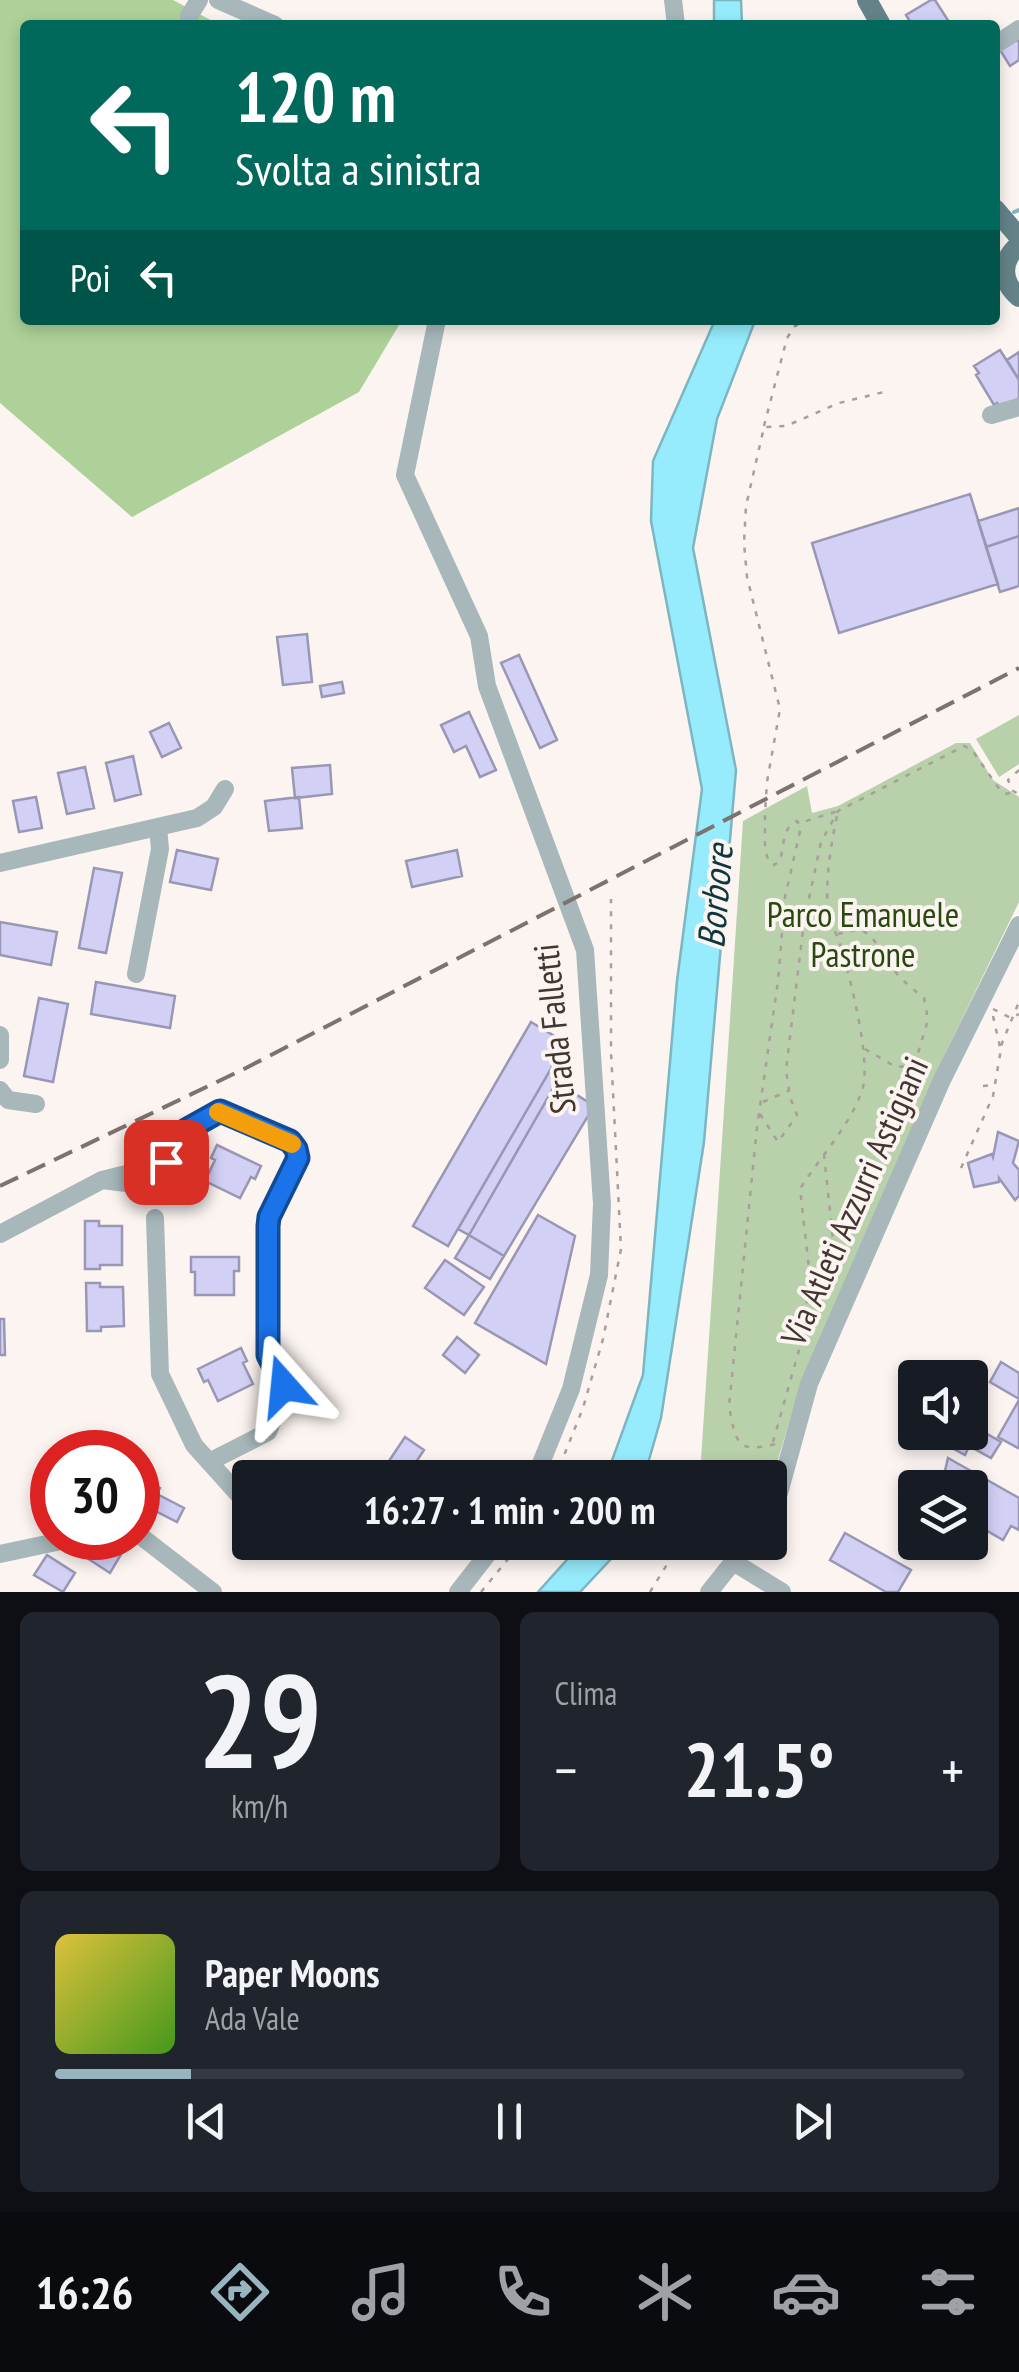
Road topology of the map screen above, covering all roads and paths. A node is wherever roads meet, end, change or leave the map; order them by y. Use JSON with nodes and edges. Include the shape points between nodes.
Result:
{"nodes":[{"id":1,"x":218,"y":0,"type":"edge"},
{"id":2,"x":264,"y":20,"type":"edge"},
{"id":3,"x":1000,"y":217,"type":"edge"},
{"id":4,"x":1016,"y":246,"type":"edge"},
{"id":5,"x":1019,"y":297,"type":"edge"},
{"id":6,"x":435,"y":325,"type":"edge"},
{"id":7,"x":797,"y":325,"type":"edge"},
{"id":8,"x":888,"y":391,"type":"dead end"},
{"id":9,"x":1019,"y":407,"type":"edge"},
{"id":10,"x":991,"y":415,"type":"dead end"},
{"id":11,"x":764,"y":428,"type":"junction"},
{"id":12,"x":1019,"y":770,"type":"edge"},
{"id":13,"x":224,"y":789,"type":"dead end"},
{"id":14,"x":1013,"y":791,"type":"junction"},
{"id":15,"x":1019,"y":794,"type":"edge"},
{"id":16,"x":838,"y":811,"type":"junction"},
{"id":17,"x":800,"y":823,"type":"junction"},
{"id":18,"x":158,"y":828,"type":"junction"},
{"id":19,"x":0,"y":863,"type":"edge"},
{"id":20,"x":1019,"y":926,"type":"edge"},
{"id":21,"x":836,"y":934,"type":"junction"},
{"id":22,"x":136,"y":974,"type":"dead end"},
{"id":23,"x":1019,"y":1002,"type":"edge"},
{"id":24,"x":1019,"y":1014,"type":"edge"},
{"id":25,"x":1011,"y":1018,"type":"junction"},
{"id":26,"x":0,"y":1035,"type":"edge"},
{"id":27,"x":862,"y":1048,"type":"junction"},
{"id":28,"x":1000,"y":1053,"type":"junction"},
{"id":29,"x":0,"y":1060,"type":"edge"},
{"id":30,"x":914,"y":1066,"type":"junction"},
{"id":31,"x":935,"y":1076,"type":"dead end"},
{"id":32,"x":996,"y":1085,"type":"junction"},
{"id":33,"x":983,"y":1086,"type":"dead end"},
{"id":34,"x":0,"y":1090,"type":"edge"},
{"id":35,"x":789,"y":1090,"type":"junction"},
{"id":36,"x":760,"y":1103,"type":"junction"},
{"id":37,"x":36,"y":1104,"type":"dead end"},
{"id":38,"x":759,"y":1112,"type":"junction"},
{"id":39,"x":824,"y":1153,"type":"junction"},
{"id":40,"x":960,"y":1168,"type":"dead end"},
{"id":41,"x":148,"y":1182,"type":"junction"},
{"id":42,"x":0,"y":1234,"type":"edge"},
{"id":43,"x":833,"y":1240,"type":"dead end"},
{"id":44,"x":782,"y":1445,"type":"junction"},
{"id":45,"x":542,"y":1460,"type":"edge"},
{"id":46,"x":781,"y":1460,"type":"edge"},
{"id":47,"x":209,"y":1462,"type":"junction"},
{"id":48,"x":232,"y":1487,"type":"edge"},
{"id":49,"x":30,"y":1548,"type":"edge"},
{"id":50,"x":160,"y":1551,"type":"edge"},
{"id":51,"x":0,"y":1554,"type":"edge"},
{"id":52,"x":482,"y":1560,"type":"edge"},
{"id":53,"x":507,"y":1560,"type":"edge"},
{"id":54,"x":670,"y":1560,"type":"edge"},
{"id":55,"x":738,"y":1560,"type":"edge"},
{"id":56,"x":735,"y":1564,"type":"junction"},
{"id":57,"x":213,"y":1592,"type":"edge"},
{"id":58,"x":458,"y":1592,"type":"edge"},
{"id":59,"x":481,"y":1592,"type":"edge"},
{"id":60,"x":650,"y":1592,"type":"edge"},
{"id":61,"x":708,"y":1592,"type":"edge"},
{"id":62,"x":782,"y":1592,"type":"edge"}],
"edges":[{"from":1,"to":2,"type":"street"},
{"from":3,"to":4,"type":"main road"},
{"from":4,"to":5,"type":"main road","via":[[1004,272]]},
{"from":6,"to":45,"type":"street","name":"Strada Falletti","via":[[405,475],[479,636],[487,686],[585,950],[602,1204],[598,1275],[571,1389]]},
{"from":7,"to":11,"type":"path"},
{"from":8,"to":11,"type":"path"},
{"from":9,"to":10,"type":"street"},
{"from":11,"to":17,"type":"path","via":[[744,543],[780,708],[767,782],[770,862],[780,861],[786,830]]},
{"from":12,"to":14,"type":"path","via":[[1008,780]]},
{"from":13,"to":18,"type":"street","via":[[197,818]]},
{"from":14,"to":15,"type":"path"},
{"from":14,"to":16,"type":"path","via":[[1006,794],[991,782],[964,746]]},
{"from":16,"to":17,"type":"path"},
{"from":16,"to":21,"type":"path","via":[[828,914]]},
{"from":16,"to":35,"type":"path","via":[[820,842],[804,922]]},
{"from":17,"to":36,"type":"path"},
{"from":18,"to":19,"type":"street"},
{"from":18,"to":22,"type":"street","via":[[160,849]]},
{"from":20,"to":44,"type":"street","name":"Via Atleti Azzurri Astigiani","via":[[937,1090]]},
{"from":21,"to":27,"type":"path"},
{"from":21,"to":30,"type":"path","via":[[860,929],[875,938],[887,962],[924,998],[928,1020]]},
{"from":23,"to":25,"type":"path"},
{"from":24,"to":25,"type":"path"},
{"from":25,"to":28,"type":"path"},
{"from":25,"to":28,"type":"path","via":[[991,1008]]},
{"from":26,"to":29,"type":"street"},
{"from":27,"to":30,"type":"path","via":[[896,1067]]},
{"from":27,"to":39,"type":"path","via":[[864,1088]]},
{"from":28,"to":32,"type":"path"},
{"from":30,"to":31,"type":"path"},
{"from":32,"to":33,"type":"path"},
{"from":32,"to":40,"type":"path"},
{"from":34,"to":37,"type":"street","via":[[8,1100]]},
{"from":35,"to":36,"type":"path"},
{"from":35,"to":38,"type":"path","via":[[797,1115],[778,1142]]},
{"from":36,"to":38,"type":"path"},
{"from":38,"to":44,"type":"path","via":[[729,1406],[734,1436],[744,1448]]},
{"from":39,"to":43,"type":"path"},
{"from":39,"to":44,"type":"path","via":[[800,1189],[809,1268]]},
{"from":41,"to":42,"type":"street","via":[[102,1180]]},
{"from":41,"to":47,"type":"street","via":[[160,1374]]},
{"from":41,"to":47,"type":"street","via":[[176,1154],[186,1130],[220,1111],[290,1141],[298,1158],[268,1226],[268,1355],[284,1392],[268,1432]]},
{"from":44,"to":46,"type":"street","name":"Via Atleti Azzurri Astigiani"},
{"from":47,"to":48,"type":"street"},
{"from":49,"to":51,"type":"street"},
{"from":50,"to":57,"type":"street"},
{"from":52,"to":58,"type":"street"},
{"from":53,"to":59,"type":"path"},
{"from":54,"to":60,"type":"path"},
{"from":55,"to":56,"type":"street"},
{"from":56,"to":61,"type":"street"},
{"from":56,"to":62,"type":"street"}]}
